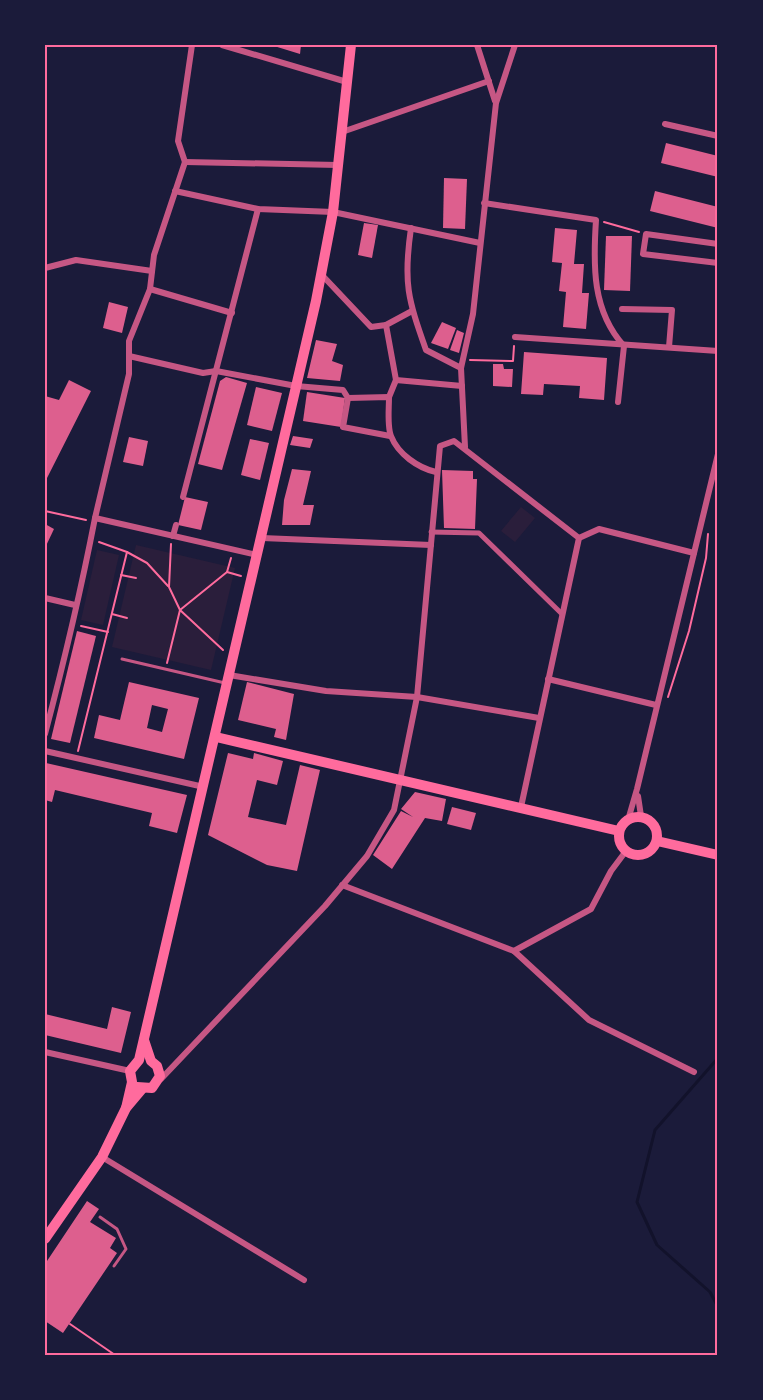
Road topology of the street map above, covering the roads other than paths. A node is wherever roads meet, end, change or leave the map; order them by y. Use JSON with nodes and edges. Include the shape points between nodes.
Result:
{"nodes":[{"id":1,"x":192,"y":45,"type":"edge"},
{"id":2,"x":222,"y":45,"type":"edge"},
{"id":3,"x":351,"y":45,"type":"edge"},
{"id":4,"x":477,"y":45,"type":"edge"},
{"id":5,"x":515,"y":45,"type":"edge"},
{"id":6,"x":489,"y":81,"type":"junction"},
{"id":7,"x":348,"y":82,"type":"junction"},
{"id":8,"x":496,"y":103,"type":"junction"},
{"id":9,"x":665,"y":124,"type":"dead end"},
{"id":10,"x":342,"y":132,"type":"junction"},
{"id":11,"x":718,"y":136,"type":"edge"},
{"id":12,"x":185,"y":162,"type":"junction"},
{"id":13,"x":338,"y":165,"type":"junction"},
{"id":14,"x":175,"y":190,"type":"junction"},
{"id":15,"x":484,"y":203,"type":"junction"},
{"id":16,"x":258,"y":209,"type":"junction"},
{"id":17,"x":333,"y":212,"type":"junction"},
{"id":18,"x":411,"y":228,"type":"junction"},
{"id":19,"x":480,"y":243,"type":"junction"},
{"id":20,"x":718,"y":244,"type":"edge"},
{"id":21,"x":718,"y":263,"type":"edge"},
{"id":22,"x":45,"y":268,"type":"edge"},
{"id":23,"x":152,"y":271,"type":"junction"},
{"id":24,"x":321,"y":273,"type":"junction"},
{"id":25,"x":150,"y":289,"type":"junction"},
{"id":26,"x":622,"y":309,"type":"dead end"},
{"id":27,"x":412,"y":311,"type":"junction"},
{"id":28,"x":231,"y":313,"type":"junction"},
{"id":29,"x":386,"y":325,"type":"junction"},
{"id":30,"x":515,"y":337,"type":"road end"},
{"id":31,"x":624,"y":346,"type":"junction"},
{"id":32,"x":669,"y":347,"type":"junction"},
{"id":33,"x":718,"y":351,"type":"edge"},
{"id":34,"x":129,"y":356,"type":"junction"},
{"id":35,"x":462,"y":365,"type":"junction"},
{"id":36,"x":216,"y":371,"type":"junction"},
{"id":37,"x":396,"y":380,"type":"junction"},
{"id":38,"x":296,"y":386,"type":"junction"},
{"id":39,"x":462,"y":386,"type":"junction"},
{"id":40,"x":389,"y":397,"type":"junction"},
{"id":41,"x":348,"y":398,"type":"junction"},
{"id":42,"x":618,"y":402,"type":"dead end"},
{"id":43,"x":390,"y":436,"type":"junction"},
{"id":44,"x":465,"y":447,"type":"junction"},
{"id":45,"x":718,"y":454,"type":"edge"},
{"id":46,"x":436,"y":472,"type":"junction"},
{"id":47,"x":183,"y":497,"type":"dead end"},
{"id":48,"x":95,"y":518,"type":"junction"},
{"id":49,"x":176,"y":525,"type":"dead end"},
{"id":50,"x":431,"y":532,"type":"junction"},
{"id":51,"x":173,"y":536,"type":"junction"},
{"id":52,"x":262,"y":538,"type":"junction"},
{"id":53,"x":579,"y":538,"type":"junction"},
{"id":54,"x":431,"y":545,"type":"junction"},
{"id":55,"x":694,"y":553,"type":"junction"},
{"id":56,"x":258,"y":555,"type":"junction"},
{"id":57,"x":45,"y":598,"type":"edge"},
{"id":58,"x":75,"y":605,"type":"junction"},
{"id":59,"x":562,"y":614,"type":"junction"},
{"id":60,"x":122,"y":659,"type":"dead end"},
{"id":61,"x":548,"y":679,"type":"junction"},
{"id":62,"x":228,"y":680,"type":"junction"},
{"id":63,"x":417,"y":697,"type":"junction"},
{"id":64,"x":656,"y":705,"type":"junction"},
{"id":65,"x":539,"y":718,"type":"junction"},
{"id":66,"x":45,"y":734,"type":"edge"},
{"id":67,"x":216,"y":737,"type":"junction"},
{"id":68,"x":45,"y":751,"type":"edge"},
{"id":69,"x":402,"y":782,"type":"junction"},
{"id":70,"x":204,"y":786,"type":"junction"},
{"id":71,"x":637,"y":789,"type":"junction"},
{"id":72,"x":521,"y":807,"type":"junction"},
{"id":73,"x":641,"y":816,"type":"junction"},
{"id":74,"x":628,"y":820,"type":"junction"},
{"id":75,"x":619,"y":831,"type":"junction"},
{"id":76,"x":657,"y":841,"type":"junction"},
{"id":77,"x":626,"y":851,"type":"junction"},
{"id":78,"x":718,"y":855,"type":"edge"},
{"id":79,"x":342,"y":885,"type":"junction"},
{"id":80,"x":514,"y":951,"type":"junction"},
{"id":81,"x":45,"y":1052,"type":"edge"},
{"id":82,"x":149,"y":1062,"type":"junction"},
{"id":83,"x":175,"y":1063,"type":"junction"},
{"id":84,"x":694,"y":1072,"type":"dead end"},
{"id":85,"x":131,"y":1077,"type":"junction"},
{"id":86,"x":158,"y":1081,"type":"junction"},
{"id":87,"x":142,"y":1089,"type":"junction"},
{"id":88,"x":126,"y":1108,"type":"junction"},
{"id":89,"x":102,"y":1157,"type":"junction"},
{"id":90,"x":100,"y":1217,"type":"dead end"},
{"id":91,"x":45,"y":1239,"type":"edge"},
{"id":92,"x":114,"y":1266,"type":"dead end"},
{"id":93,"x":304,"y":1280,"type":"dead end"}],
"edges":[{"from":1,"to":12,"type":"street","via":[[178,141]]},
{"from":2,"to":7,"type":"street"},
{"from":3,"to":7,"type":"main road"},
{"from":4,"to":6,"type":"street"},
{"from":5,"to":8,"type":"street"},
{"from":6,"to":8,"type":"street"},
{"from":6,"to":10,"type":"street"},
{"from":7,"to":10,"type":"main road"},
{"from":8,"to":15,"type":"street"},
{"from":9,"to":11,"type":"street"},
{"from":10,"to":13,"type":"main road"},
{"from":12,"to":13,"type":"street"},
{"from":12,"to":14,"type":"street"},
{"from":13,"to":17,"type":"main road"},
{"from":14,"to":16,"type":"street"},
{"from":14,"to":23,"type":"street"},
{"from":15,"to":19,"type":"street"},
{"from":15,"to":31,"type":"street","via":[[596,220],[593,270],[609,330]]},
{"from":16,"to":17,"type":"street"},
{"from":16,"to":28,"type":"street"},
{"from":17,"to":18,"type":"street"},
{"from":17,"to":24,"type":"main road"},
{"from":18,"to":19,"type":"street"},
{"from":18,"to":27,"type":"street","via":[[405,270]]},
{"from":19,"to":35,"type":"street","via":[[473,314]]},
{"from":20,"to":21,"type":"street","via":[[646,234],[644,254]]},
{"from":22,"to":23,"type":"street","via":[[76,260]]},
{"from":23,"to":25,"type":"street"},
{"from":24,"to":29,"type":"street","via":[[371,327]]},
{"from":24,"to":38,"type":"main road"},
{"from":25,"to":28,"type":"street"},
{"from":25,"to":34,"type":"street","via":[[129,341]]},
{"from":26,"to":32,"type":"street","via":[[672,310]]},
{"from":27,"to":29,"type":"street"},
{"from":27,"to":35,"type":"street","via":[[426,350]]},
{"from":28,"to":36,"type":"street"},
{"from":29,"to":37,"type":"street"},
{"from":30,"to":31,"type":"street"},
{"from":31,"to":32,"type":"street"},
{"from":31,"to":42,"type":"street"},
{"from":32,"to":33,"type":"street"},
{"from":34,"to":36,"type":"street","via":[[204,373]]},
{"from":34,"to":48,"type":"street","via":[[129,375]]},
{"from":35,"to":39,"type":"street"},
{"from":36,"to":38,"type":"street"},
{"from":36,"to":47,"type":"street"},
{"from":37,"to":39,"type":"street"},
{"from":37,"to":40,"type":"street"},
{"from":38,"to":41,"type":"street","via":[[343,390]]},
{"from":38,"to":52,"type":"main road"},
{"from":39,"to":44,"type":"street"},
{"from":40,"to":41,"type":"street"},
{"from":40,"to":43,"type":"street"},
{"from":41,"to":43,"type":"street","via":[[343,427]]},
{"from":43,"to":46,"type":"street","via":[[402,453],[425,470]]},
{"from":44,"to":46,"type":"street","via":[[454,441],[440,446]]},
{"from":44,"to":53,"type":"street"},
{"from":45,"to":55,"type":"street"},
{"from":46,"to":50,"type":"street"},
{"from":48,"to":51,"type":"street"},
{"from":48,"to":58,"type":"street"},
{"from":49,"to":51,"type":"street"},
{"from":50,"to":54,"type":"street"},
{"from":50,"to":59,"type":"street","via":[[479,533]]},
{"from":51,"to":56,"type":"street"},
{"from":52,"to":54,"type":"street"},
{"from":52,"to":56,"type":"main road"},
{"from":53,"to":55,"type":"street","via":[[599,530]]},
{"from":53,"to":59,"type":"street"},
{"from":54,"to":63,"type":"street"},
{"from":55,"to":64,"type":"street"},
{"from":56,"to":62,"type":"main road"},
{"from":57,"to":58,"type":"street"},
{"from":58,"to":66,"type":"street","via":[[74,624]]},
{"from":59,"to":61,"type":"street"},
{"from":60,"to":62,"type":"lane"},
{"from":61,"to":64,"type":"street"},
{"from":61,"to":65,"type":"street"},
{"from":62,"to":63,"type":"street"},
{"from":62,"to":67,"type":"main road"},
{"from":63,"to":65,"type":"street"},
{"from":63,"to":69,"type":"street"},
{"from":64,"to":71,"type":"street"},
{"from":65,"to":72,"type":"street"},
{"from":67,"to":69,"type":"main road"},
{"from":67,"to":70,"type":"main road"},
{"from":68,"to":70,"type":"street"},
{"from":69,"to":72,"type":"main road"},
{"from":69,"to":79,"type":"street","via":[[394,810],[367,856]]},
{"from":70,"to":82,"type":"main road","via":[[144,1039]]},
{"from":71,"to":73,"type":"street"},
{"from":71,"to":74,"type":"street"},
{"from":72,"to":75,"type":"main road"},
{"from":73,"to":74,"type":"main road"},
{"from":73,"to":76,"type":"main road","via":[[657,830]]},
{"from":74,"to":75,"type":"main road"},
{"from":75,"to":77,"type":"main road"},
{"from":76,"to":77,"type":"main road","via":[[650,852],[638,856]]},
{"from":76,"to":78,"type":"main road"},
{"from":77,"to":80,"type":"street","via":[[591,909]]},
{"from":79,"to":80,"type":"street"},
{"from":79,"to":83,"type":"street"},
{"from":80,"to":84,"type":"street","via":[[589,1020]]},
{"from":81,"to":85,"type":"street"},
{"from":82,"to":83,"type":"street"},
{"from":82,"to":85,"type":"main road"},
{"from":82,"to":86,"type":"main road"},
{"from":83,"to":86,"type":"street"},
{"from":85,"to":87,"type":"main road"},
{"from":85,"to":88,"type":"main road"},
{"from":86,"to":87,"type":"main road","via":[[152,1088]]},
{"from":87,"to":88,"type":"main road"},
{"from":88,"to":89,"type":"main road"},
{"from":89,"to":91,"type":"main road"},
{"from":89,"to":93,"type":"street"},
{"from":90,"to":92,"type":"lane","via":[[117,1228],[126,1249]]}]}
